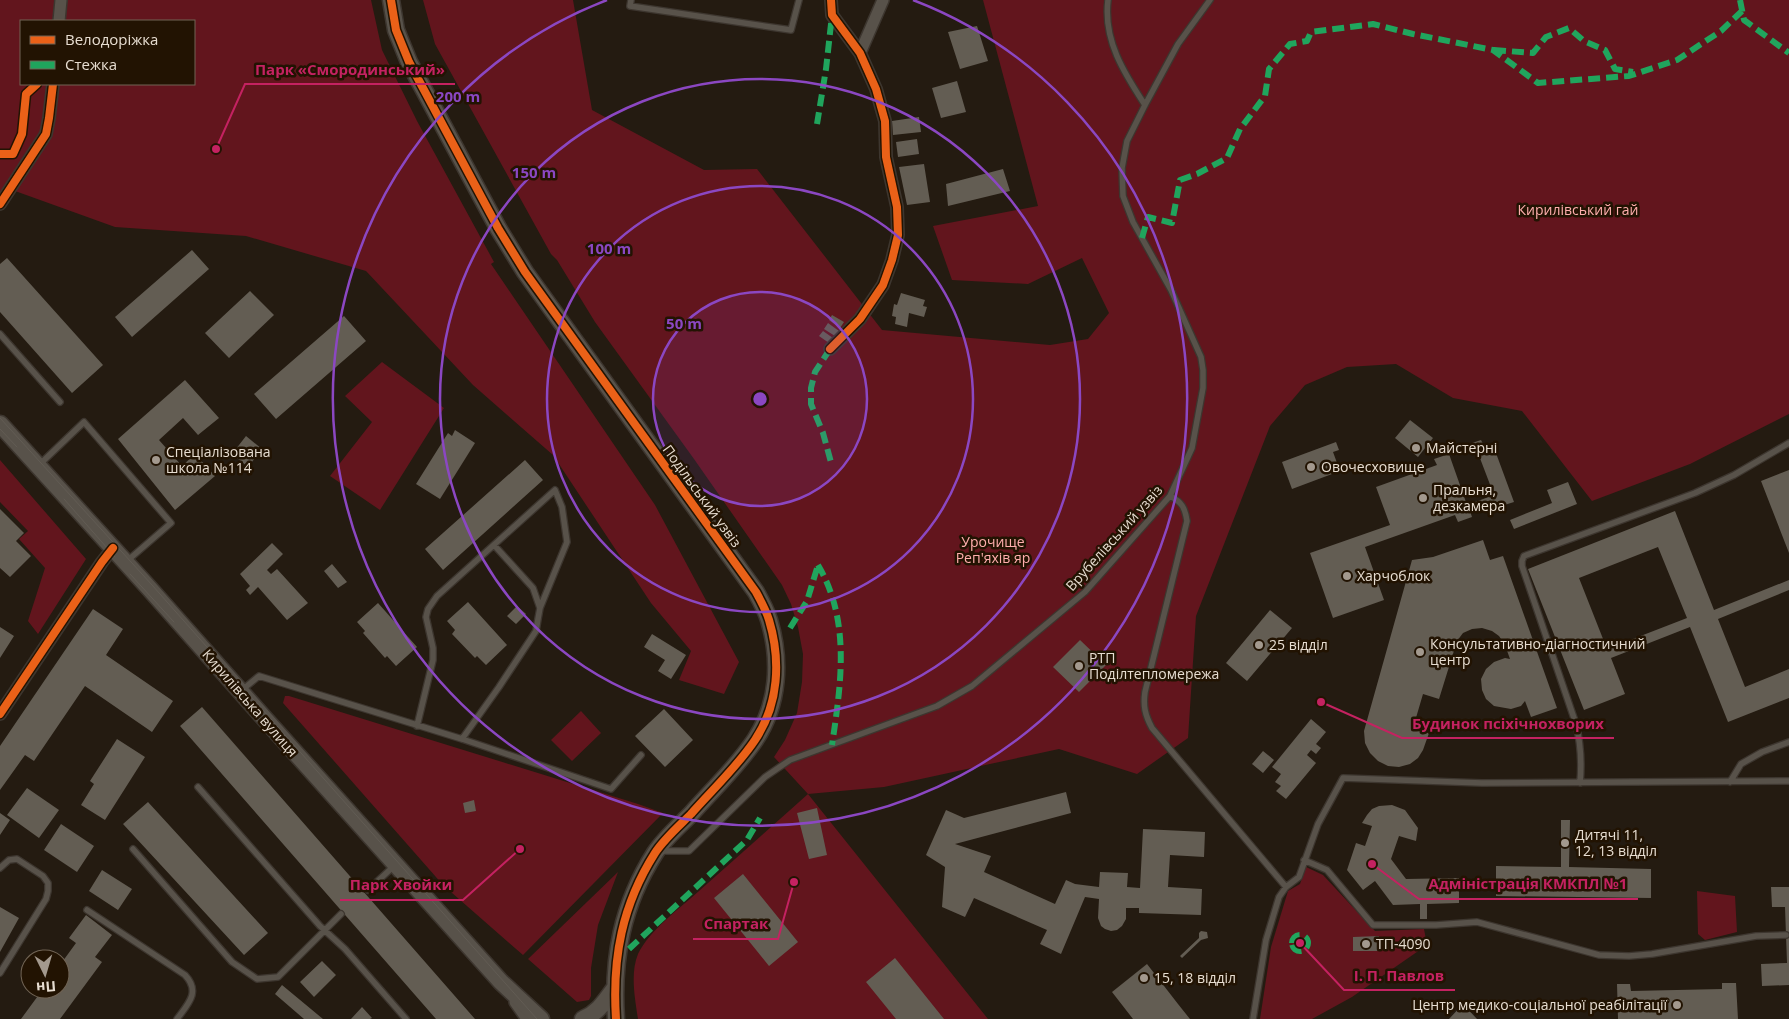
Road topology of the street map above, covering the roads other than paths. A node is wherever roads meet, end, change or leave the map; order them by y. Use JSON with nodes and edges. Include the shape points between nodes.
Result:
{"nodes":[{"id":1,"x":61,"y":0,"type":"edge"},
{"id":2,"x":390,"y":0,"type":"edge"},
{"id":3,"x":631,"y":0,"type":"edge"},
{"id":4,"x":799,"y":0,"type":"edge"},
{"id":5,"x":831,"y":0,"type":"edge"},
{"id":6,"x":883,"y":0,"type":"edge"},
{"id":7,"x":1108,"y":0,"type":"edge"},
{"id":8,"x":1210,"y":0,"type":"edge"},
{"id":9,"x":59,"y":20,"type":"edge"},
{"id":10,"x":860,"y":53,"type":"junction"},
{"id":11,"x":53,"y":85,"type":"edge"},
{"id":12,"x":1145,"y":105,"type":"junction"},
{"id":13,"x":0,"y":204,"type":"edge"},
{"id":14,"x":0,"y":334,"type":"edge"},
{"id":15,"x":830,"y":348,"type":"dead end"},
{"id":16,"x":60,"y":402,"type":"dead end"},
{"id":17,"x":0,"y":424,"type":"edge"},
{"id":18,"x":1789,"y":443,"type":"edge"},
{"id":19,"x":38,"y":466,"type":"junction"},
{"id":20,"x":1170,"y":496,"type":"junction"},
{"id":21,"x":494,"y":545,"type":"junction"},
{"id":22,"x":113,"y":548,"type":"junction"},
{"id":23,"x":125,"y":562,"type":"junction"},
{"id":24,"x":540,"y":608,"type":"junction"},
{"id":25,"x":240,"y":691,"type":"junction"},
{"id":26,"x":0,"y":714,"type":"edge"},
{"id":27,"x":416,"y":726,"type":"junction"},
{"id":28,"x":462,"y":739,"type":"junction"},
{"id":29,"x":1789,"y":742,"type":"edge"},
{"id":30,"x":641,"y":755,"type":"dead end"},
{"id":31,"x":1789,"y":781,"type":"edge"},
{"id":32,"x":1730,"y":782,"type":"junction"},
{"id":33,"x":1580,"y":783,"type":"junction"},
{"id":34,"x":198,"y":787,"type":"dead end"},
{"id":35,"x":133,"y":849,"type":"dead end"},
{"id":36,"x":656,"y":851,"type":"junction"},
{"id":37,"x":1304,"y":860,"type":"junction"},
{"id":38,"x":395,"y":865,"type":"junction"},
{"id":39,"x":0,"y":868,"type":"edge"},
{"id":40,"x":1286,"y":887,"type":"junction"},
{"id":41,"x":368,"y":890,"type":"dead end"},
{"id":42,"x":87,"y":910,"type":"dead end"},
{"id":43,"x":341,"y":914,"type":"dead end"},
{"id":44,"x":325,"y":930,"type":"junction"},
{"id":45,"x":1786,"y":935,"type":"dead end"},
{"id":46,"x":0,"y":973,"type":"edge"},
{"id":47,"x":501,"y":982,"type":"junction"},
{"id":48,"x":614,"y":989,"type":"junction"},
{"id":49,"x":177,"y":1019,"type":"edge"},
{"id":50,"x":406,"y":1019,"type":"edge"},
{"id":51,"x":527,"y":1019,"type":"edge"},
{"id":52,"x":541,"y":1019,"type":"edge"},
{"id":53,"x":584,"y":1019,"type":"edge"},
{"id":54,"x":616,"y":1019,"type":"edge"},
{"id":55,"x":1254,"y":1019,"type":"edge"}],
"edges":[{"from":1,"to":9,"type":"street"},
{"from":2,"to":36,"type":"street","name":"Подільський узвіз","via":[[396,30],[408,62],[498,228],[525,272],[756,592],[769,618],[776,648],[777,681],[756,739]]},
{"from":3,"to":4,"type":"lane","via":[[630,6],[791,30]]},
{"from":5,"to":10,"type":"street","via":[[832,15]]},
{"from":6,"to":10,"type":"street"},
{"from":7,"to":12,"type":"lane","via":[[1111,42],[1124,72]]},
{"from":8,"to":12,"type":"lane","name":"Врубелівський узвіз","via":[[1178,44]]},
{"from":10,"to":15,"type":"street","via":[[876,89],[885,121],[886,157],[897,207],[898,235],[883,285],[860,319]]},
{"from":11,"to":13,"type":"street","via":[[46,134]]},
{"from":12,"to":20,"type":"lane","name":"Врубелівський узвіз","via":[[1127,141],[1122,168],[1123,196],[1133,222],[1171,290],[1201,357],[1203,370],[1203,388],[1192,448]]},
{"from":14,"to":16,"type":"lane"},
{"from":17,"to":19,"type":"street","name":"Кирилівська вулиця"},
{"from":18,"to":33,"type":"lane","via":[[1695,493],[1524,556],[1522,566],[1576,724],[1581,745]]},
{"from":19,"to":22,"type":"street","name":"Кирилівська вулиця"},
{"from":19,"to":23,"type":"lane","via":[[84,422],[170,523]]},
{"from":20,"to":36,"type":"lane","name":"Врубелівський узвіз","via":[[1085,592],[972,686],[937,706],[790,760],[766,777],[689,851]]},
{"from":20,"to":40,"type":"lane","via":[[1180,501],[1187,521],[1145,692],[1145,715],[1152,728]]},
{"from":21,"to":24,"type":"lane","via":[[533,588]]},
{"from":21,"to":24,"type":"lane","via":[[555,490],[562,507],[567,542]]},
{"from":21,"to":27,"type":"lane","via":[[437,596],[428,609],[426,618],[433,660]]},
{"from":22,"to":23,"type":"street","name":"Кирилівська вулиця"},
{"from":22,"to":26,"type":"street"},
{"from":23,"to":25,"type":"street","name":"Кирилівська вулиця"},
{"from":24,"to":28,"type":"lane","via":[[536,631]]},
{"from":25,"to":27,"type":"lane","via":[[260,676]]},
{"from":25,"to":38,"type":"street","name":"Кирилівська вулиця"},
{"from":27,"to":28,"type":"lane"},
{"from":28,"to":30,"type":"lane","via":[[611,789]]},
{"from":29,"to":32,"type":"lane","via":[[1741,764]]},
{"from":31,"to":32,"type":"lane"},
{"from":32,"to":33,"type":"lane"},
{"from":33,"to":37,"type":"lane","via":[[1437,783],[1343,778],[1318,824]]},
{"from":34,"to":44,"type":"lane"},
{"from":35,"to":44,"type":"lane","via":[[232,962],[257,979],[278,978]]},
{"from":36,"to":48,"type":"street","name":"Подільський узвіз","via":[[637,884],[623,922]]},
{"from":37,"to":40,"type":"lane","via":[[1299,877]]},
{"from":37,"to":45,"type":"lane","via":[[1327,870],[1373,925],[1477,922],[1599,955],[1629,956],[1756,936]]},
{"from":38,"to":41,"type":"lane"},
{"from":38,"to":47,"type":"street","name":"Кирилівська вулиця"},
{"from":39,"to":46,"type":"lane","via":[[8,860],[17,860],[43,876],[48,883],[46,899]]},
{"from":40,"to":55,"type":"lane","via":[[1279,897],[1266,940]]},
{"from":42,"to":49,"type":"lane","via":[[191,981],[192,995]]},
{"from":43,"to":44,"type":"lane"},
{"from":44,"to":50,"type":"lane"},
{"from":47,"to":51,"type":"street","name":"Кирилівська вулиця"},
{"from":47,"to":52,"type":"street","name":"Кирилівська вулиця"},
{"from":48,"to":53,"type":"street","via":[[603,1005]]},
{"from":48,"to":54,"type":"street","name":"Подільський узвіз"}]}
